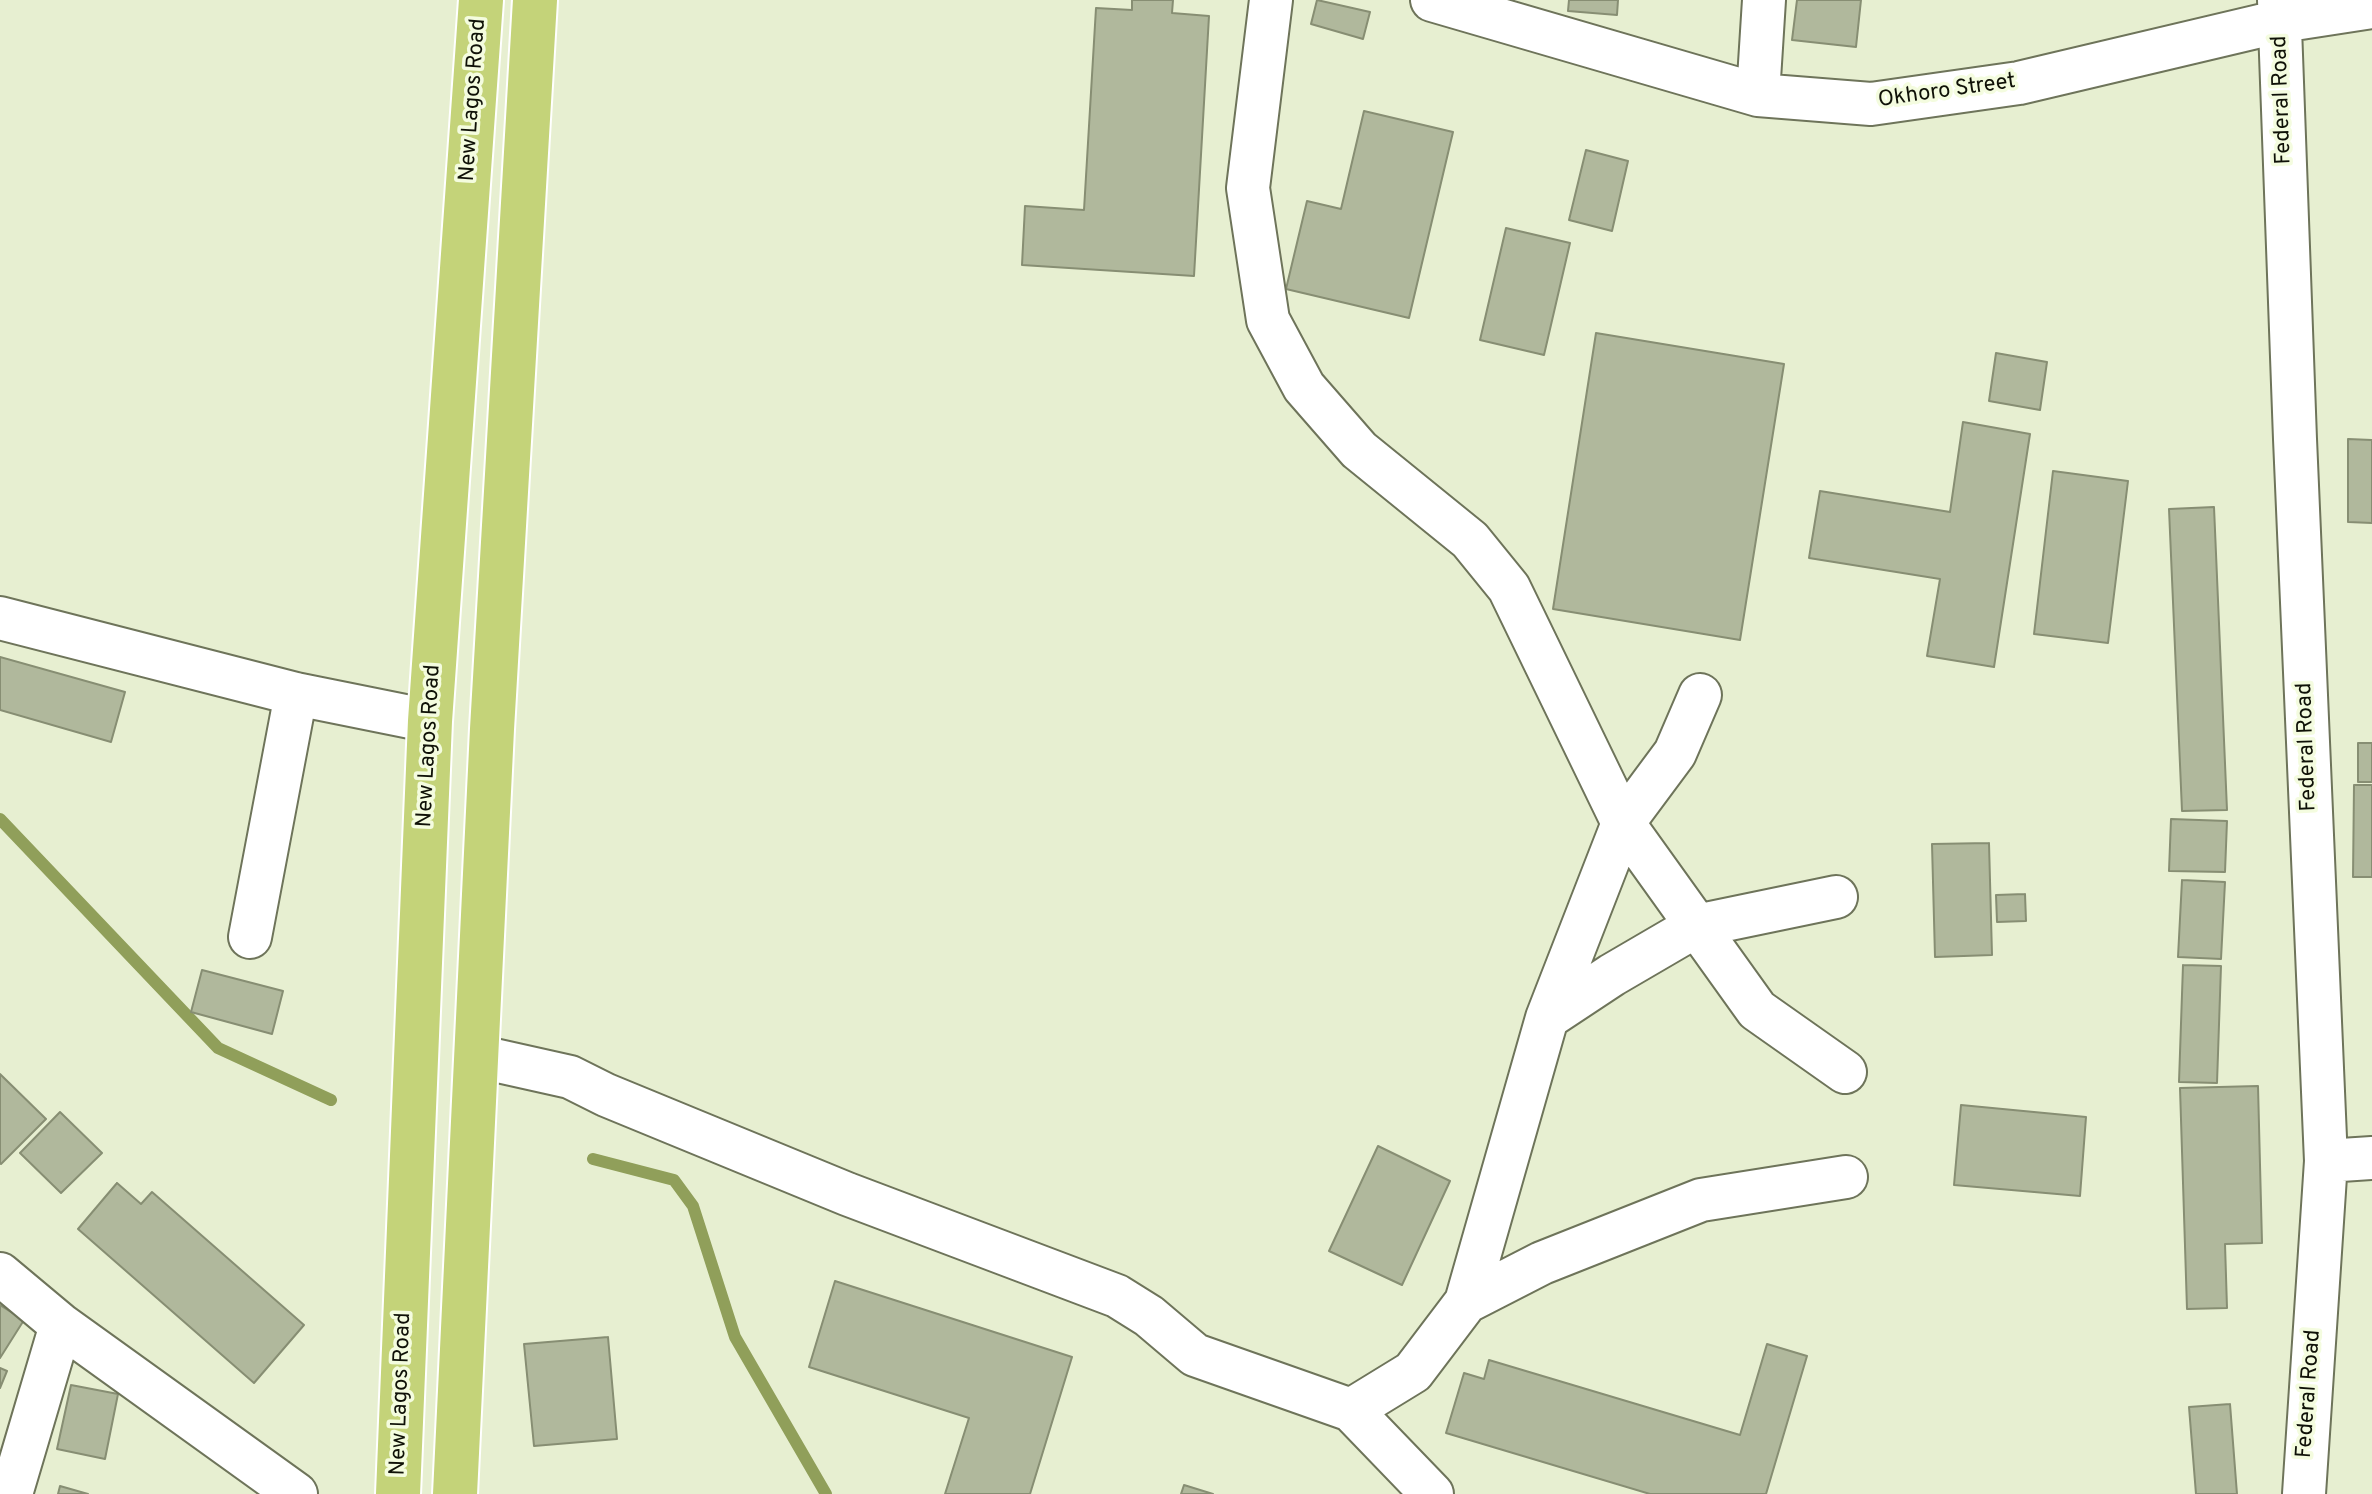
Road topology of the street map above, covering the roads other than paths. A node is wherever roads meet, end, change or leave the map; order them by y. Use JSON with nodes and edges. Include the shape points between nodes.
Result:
{"nodes":[{"id":1,"x":481,"y":0,"type":"edge"},
{"id":2,"x":535,"y":0,"type":"edge"},
{"id":3,"x":1271,"y":0,"type":"edge"},
{"id":4,"x":1432,"y":0,"type":"edge"},
{"id":5,"x":1764,"y":0,"type":"edge"},
{"id":6,"x":2372,"y":7,"type":"edge"},
{"id":7,"x":2280,"y":11,"type":"edge"},
{"id":8,"x":1758,"y":95,"type":"junction"},
{"id":9,"x":0,"y":618,"type":"edge"},
{"id":10,"x":296,"y":694,"type":"junction"},
{"id":11,"x":1700,"y":695,"type":"dead end"},
{"id":12,"x":430,"y":721,"type":"junction"},
{"id":13,"x":1623,"y":823,"type":"junction"},
{"id":14,"x":1836,"y":897,"type":"dead end"},
{"id":15,"x":1696,"y":926,"type":"junction"},
{"id":16,"x":250,"y":937,"type":"dead end"},
{"id":17,"x":1547,"y":1018,"type":"junction"},
{"id":18,"x":476,"y":1056,"type":"junction"},
{"id":19,"x":1845,"y":1072,"type":"dead end"},
{"id":20,"x":2372,"y":1158,"type":"edge"},
{"id":21,"x":2326,"y":1161,"type":"junction"},
{"id":22,"x":1846,"y":1177,"type":"dead end"},
{"id":23,"x":0,"y":1274,"type":"edge"},
{"id":24,"x":1466,"y":1302,"type":"junction"},
{"id":25,"x":61,"y":1325,"type":"junction"},
{"id":26,"x":1351,"y":1410,"type":"junction"},
{"id":27,"x":11,"y":1494,"type":"edge"},
{"id":28,"x":296,"y":1494,"type":"edge"},
{"id":29,"x":398,"y":1494,"type":"edge"},
{"id":30,"x":455,"y":1494,"type":"edge"},
{"id":31,"x":1432,"y":1494,"type":"edge"},
{"id":32,"x":2304,"y":1494,"type":"edge"}],
"edges":[{"from":1,"to":12,"type":"main road","name":"New Lagos Road"},
{"from":2,"to":18,"type":"main road"},
{"from":3,"to":13,"type":"street","via":[[1248,188],[1268,320],[1304,387],[1359,450],[1470,540],[1509,588]]},
{"from":4,"to":8,"type":"street","name":"Okhoro Street"},
{"from":5,"to":8,"type":"street"},
{"from":6,"to":7,"type":"street","name":"Okhoro Street"},
{"from":7,"to":8,"type":"street","name":"Okhoro Street","via":[[2019,83],[1871,104]]},
{"from":7,"to":21,"type":"street","name":"Federal Road"},
{"from":9,"to":10,"type":"street"},
{"from":10,"to":12,"type":"street"},
{"from":10,"to":16,"type":"street"},
{"from":11,"to":13,"type":"street","via":[[1675,753]]},
{"from":12,"to":29,"type":"main road","name":"New Lagos Road"},
{"from":13,"to":15,"type":"street"},
{"from":13,"to":17,"type":"street"},
{"from":14,"to":15,"type":"street"},
{"from":15,"to":17,"type":"street"},
{"from":15,"to":19,"type":"street","via":[[1757,1010]]},
{"from":17,"to":24,"type":"street"},
{"from":18,"to":26,"type":"street","via":[[570,1077],[847,1194],[1117,1296],[1195,1355]]},
{"from":18,"to":30,"type":"main road"},
{"from":20,"to":21,"type":"street"},
{"from":21,"to":32,"type":"street","name":"Federal Road"},
{"from":22,"to":24,"type":"street","via":[[1701,1200],[1542,1263]]},
{"from":23,"to":25,"type":"street"},
{"from":24,"to":26,"type":"street","via":[[1413,1372]]},
{"from":25,"to":27,"type":"street"},
{"from":25,"to":28,"type":"street"},
{"from":26,"to":31,"type":"street"}]}
